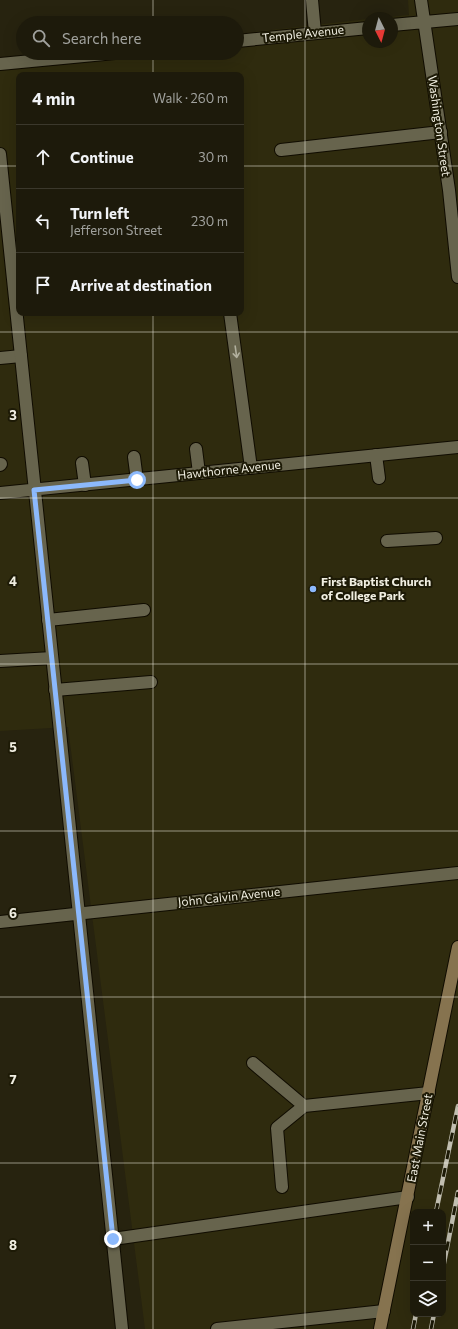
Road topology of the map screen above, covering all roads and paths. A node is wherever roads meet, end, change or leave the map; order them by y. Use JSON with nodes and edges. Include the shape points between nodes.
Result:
{"nodes":[{"id":1,"x":312,"y":0,"type":"edge"},
{"id":2,"x":421,"y":0,"type":"edge"},
{"id":3,"x":458,"y":19,"type":"edge"},
{"id":4,"x":423,"y":22,"type":"junction"},
{"id":5,"x":398,"y":24,"type":"edge"},
{"id":6,"x":362,"y":29,"type":"edge"},
{"id":7,"x":315,"y":33,"type":"junction"},
{"id":8,"x":244,"y":40,"type":"edge"},
{"id":9,"x":42,"y":60,"type":"edge"},
{"id":10,"x":0,"y":64,"type":"edge"},
{"id":11,"x":441,"y":132,"type":"junction"},
{"id":12,"x":281,"y":150,"type":"dead end"},
{"id":13,"x":0,"y":154,"type":"edge"},
{"id":14,"x":458,"y":277,"type":"edge"},
{"id":15,"x":16,"y":286,"type":"edge"},
{"id":16,"x":18,"y":316,"type":"edge"},
{"id":17,"x":230,"y":316,"type":"edge"},
{"id":18,"x":20,"y":356,"type":"junction"},
{"id":19,"x":0,"y":358,"type":"edge"},
{"id":20,"x":458,"y":447,"type":"edge"},
{"id":21,"x":196,"y":449,"type":"dead end"},
{"id":22,"x":376,"y":455,"type":"junction"},
{"id":23,"x":134,"y":457,"type":"dead end"},
{"id":24,"x":82,"y":463,"type":"dead end"},
{"id":25,"x":251,"y":468,"type":"junction"},
{"id":26,"x":199,"y":473,"type":"junction"},
{"id":27,"x":379,"y":478,"type":"dead end"},
{"id":28,"x":137,"y":480,"type":"junction"},
{"id":29,"x":85,"y":485,"type":"junction"},
{"id":30,"x":34,"y":490,"type":"junction"},
{"id":31,"x":0,"y":494,"type":"edge"},
{"id":32,"x":436,"y":538,"type":"dead end"},
{"id":33,"x":387,"y":541,"type":"dead end"},
{"id":34,"x":144,"y":610,"type":"dead end"},
{"id":35,"x":48,"y":620,"type":"junction"},
{"id":36,"x":52,"y":658,"type":"junction"},
{"id":37,"x":0,"y":661,"type":"edge"},
{"id":38,"x":151,"y":682,"type":"dead end"},
{"id":39,"x":55,"y":690,"type":"junction"},
{"id":40,"x":458,"y":873,"type":"edge"},
{"id":41,"x":79,"y":914,"type":"junction"},
{"id":42,"x":0,"y":922,"type":"edge"},
{"id":43,"x":458,"y":947,"type":"edge"},
{"id":44,"x":253,"y":1063,"type":"dead end"},
{"id":45,"x":429,"y":1093,"type":"junction"},
{"id":46,"x":304,"y":1106,"type":"junction"},
{"id":47,"x":282,"y":1187,"type":"dead end"},
{"id":48,"x":408,"y":1197,"type":"junction"},
{"id":49,"x":113,"y":1239,"type":"junction"},
{"id":50,"x":384,"y":1311,"type":"junction"},
{"id":51,"x":122,"y":1329,"type":"edge"},
{"id":52,"x":217,"y":1329,"type":"edge"},
{"id":53,"x":380,"y":1329,"type":"edge"}],
"edges":[{"from":1,"to":7,"type":"street"},
{"from":2,"to":4,"type":"street","name":"Washington Street"},
{"from":3,"to":4,"type":"street"},
{"from":4,"to":5,"type":"street"},
{"from":4,"to":11,"type":"street","name":"Washington Street"},
{"from":6,"to":7,"type":"street","name":"Temple Avenue"},
{"from":7,"to":8,"type":"street","name":"Temple Avenue"},
{"from":9,"to":10,"type":"street"},
{"from":11,"to":12,"type":"street"},
{"from":11,"to":14,"type":"street","name":"Washington Street"},
{"from":13,"to":15,"type":"street"},
{"from":16,"to":18,"type":"street"},
{"from":17,"to":25,"type":"street","one_way":true},
{"from":18,"to":19,"type":"street"},
{"from":18,"to":30,"type":"street"},
{"from":20,"to":22,"type":"street","name":"Hawthorne Avenue"},
{"from":21,"to":26,"type":"street"},
{"from":22,"to":25,"type":"street","name":"Hawthorne Avenue"},
{"from":22,"to":27,"type":"street"},
{"from":23,"to":28,"type":"street"},
{"from":24,"to":29,"type":"street"},
{"from":25,"to":26,"type":"street","name":"Hawthorne Avenue"},
{"from":26,"to":28,"type":"street","name":"Hawthorne Avenue"},
{"from":28,"to":29,"type":"street","name":"Hawthorne Avenue"},
{"from":29,"to":30,"type":"street","name":"Hawthorne Avenue"},
{"from":30,"to":31,"type":"street","name":"Hawthorne Avenue"},
{"from":30,"to":35,"type":"street"},
{"from":32,"to":33,"type":"street"},
{"from":34,"to":35,"type":"street"},
{"from":35,"to":36,"type":"street"},
{"from":36,"to":37,"type":"street"},
{"from":36,"to":39,"type":"street"},
{"from":38,"to":39,"type":"street"},
{"from":39,"to":41,"type":"street"},
{"from":40,"to":41,"type":"street","name":"John Calvin Avenue"},
{"from":41,"to":42,"type":"street","name":"John Calvin Avenue"},
{"from":41,"to":49,"type":"street"},
{"from":43,"to":45,"type":"street","name":"East Main Street"},
{"from":44,"to":46,"type":"street"},
{"from":45,"to":46,"type":"street"},
{"from":45,"to":48,"type":"street","name":"East Main Street"},
{"from":46,"to":47,"type":"street","via":[[277,1128]]},
{"from":48,"to":49,"type":"street"},
{"from":48,"to":50,"type":"street","name":"East Main Street"},
{"from":49,"to":51,"type":"street"},
{"from":50,"to":52,"type":"street"},
{"from":50,"to":53,"type":"street","name":"East Main Street"}]}
